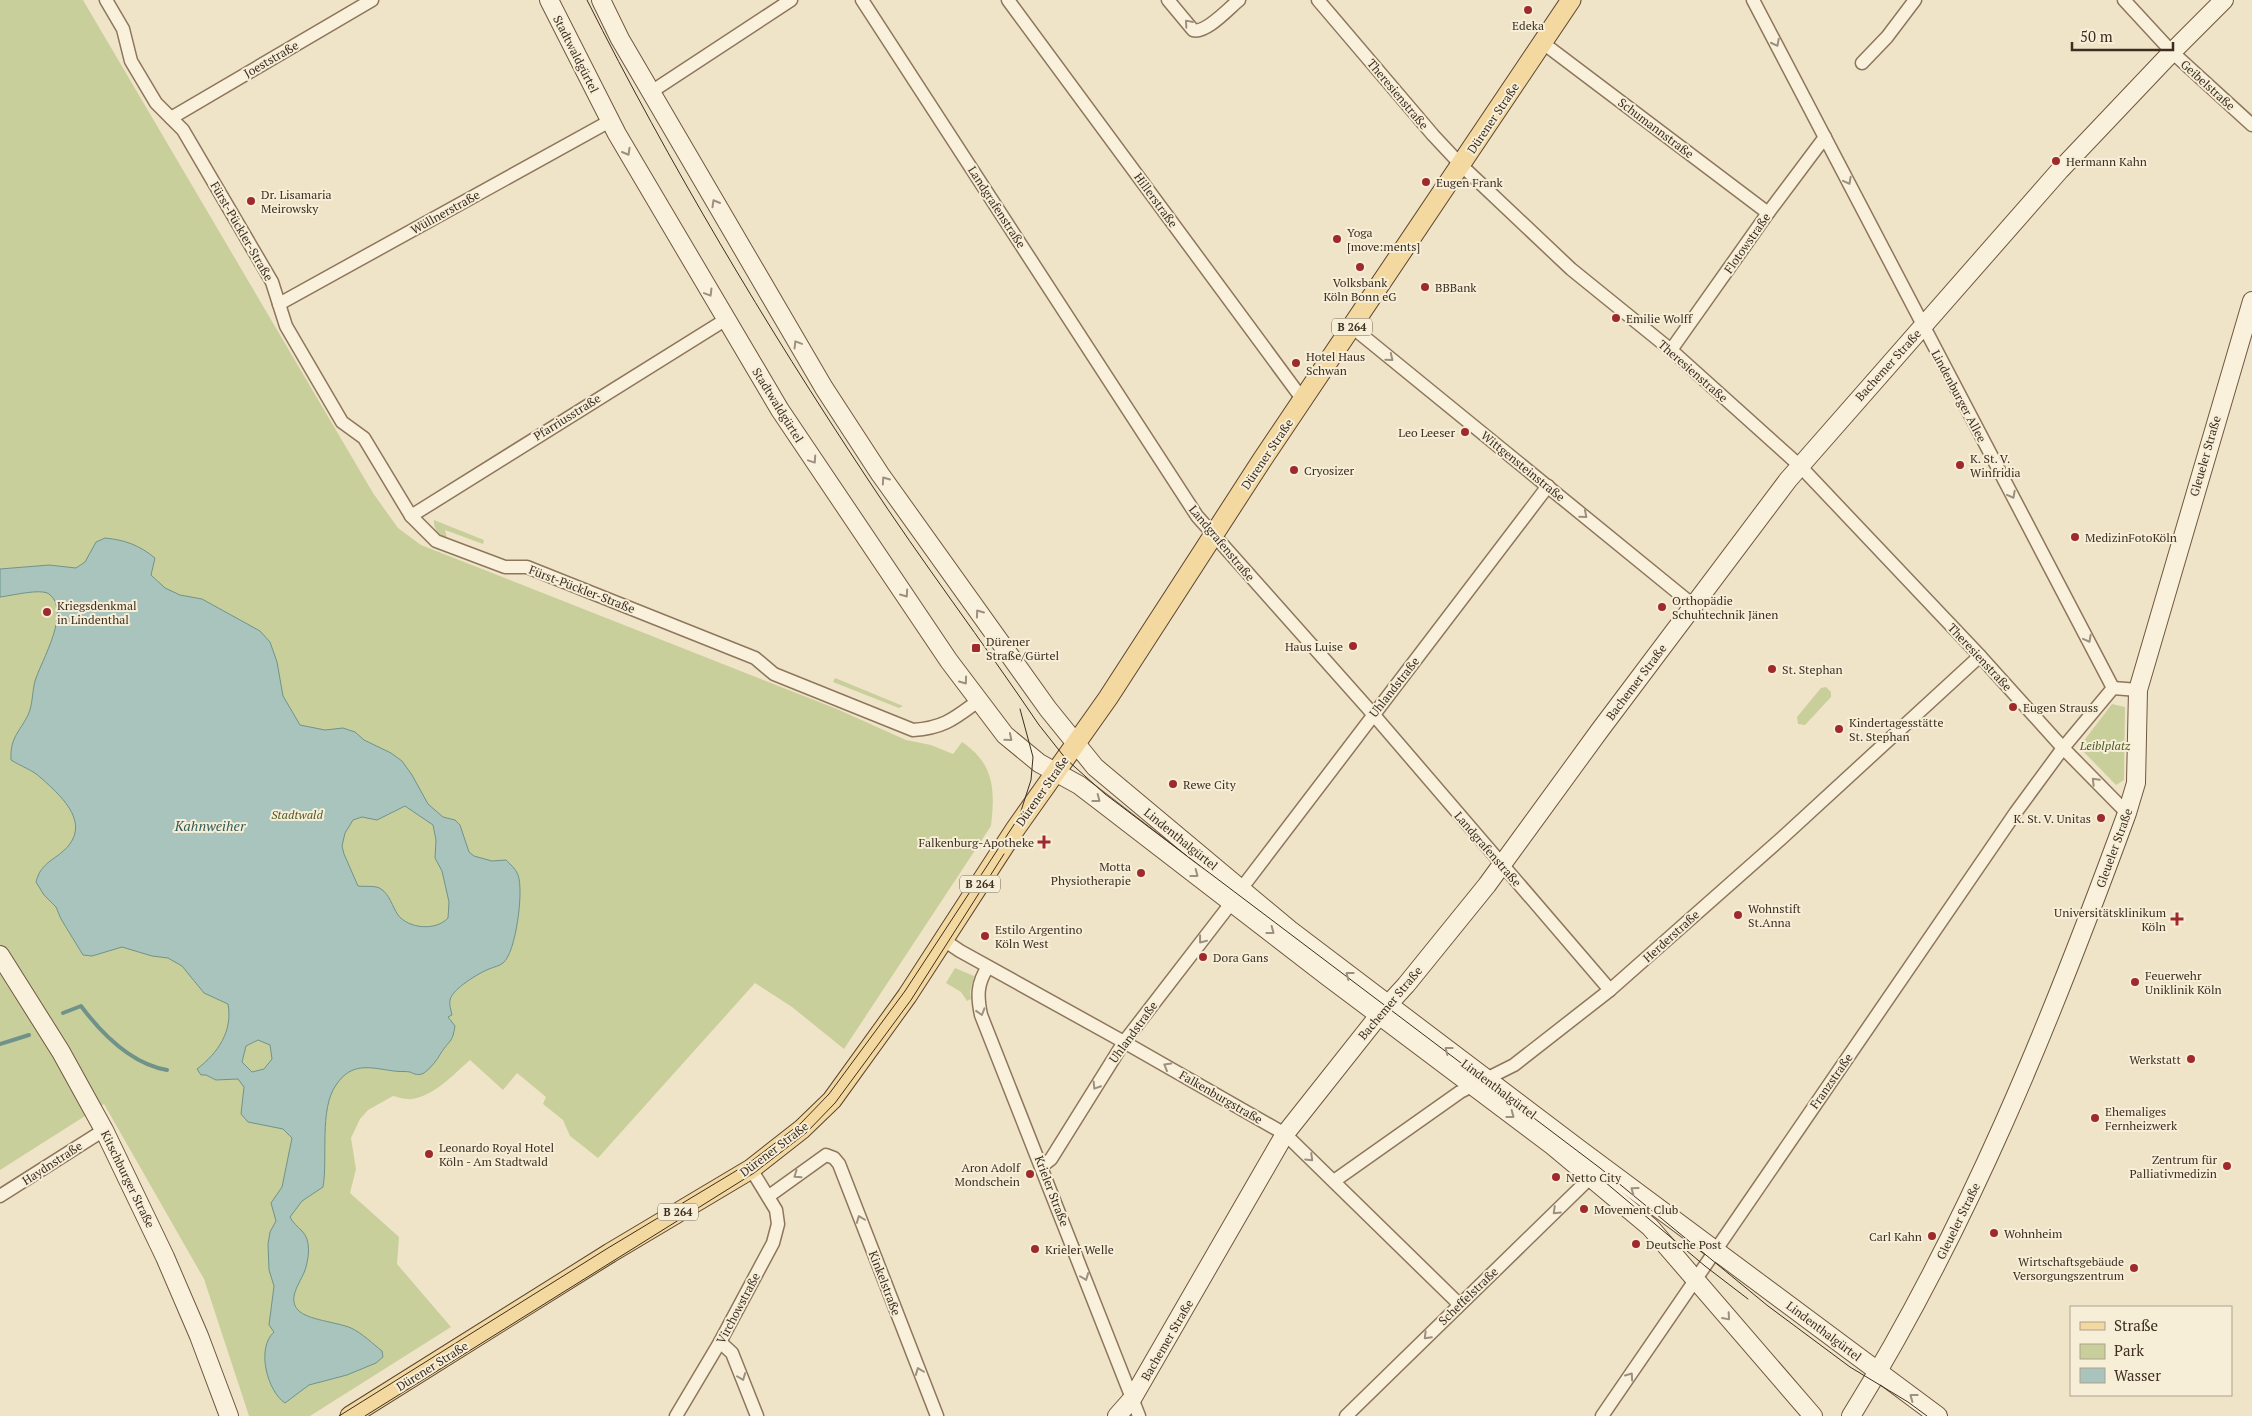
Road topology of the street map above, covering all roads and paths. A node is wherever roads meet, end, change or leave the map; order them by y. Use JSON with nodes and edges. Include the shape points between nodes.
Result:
{"nodes":[{"id":1,"x":106,"y":0,"type":"edge"},
{"id":2,"x":372,"y":0,"type":"edge"},
{"id":3,"x":549,"y":0,"type":"edge"},
{"id":4,"x":601,"y":0,"type":"edge"},
{"id":5,"x":790,"y":0,"type":"edge"},
{"id":6,"x":862,"y":0,"type":"edge"},
{"id":7,"x":1008,"y":0,"type":"edge"},
{"id":8,"x":1168,"y":0,"type":"edge"},
{"id":9,"x":1239,"y":0,"type":"edge"},
{"id":10,"x":1318,"y":0,"type":"edge"},
{"id":11,"x":1570,"y":0,"type":"edge"},
{"id":12,"x":1753,"y":0,"type":"edge"},
{"id":13,"x":1915,"y":0,"type":"edge"},
{"id":14,"x":2124,"y":0,"type":"edge"},
{"id":15,"x":2224,"y":0,"type":"edge"},
{"id":16,"x":1544,"y":43,"type":"junction"},
{"id":17,"x":2172,"y":52,"type":"junction"},
{"id":18,"x":1862,"y":63,"type":"dead end"},
{"id":19,"x":651,"y":92,"type":"junction"},
{"id":20,"x":171,"y":118,"type":"junction"},
{"id":21,"x":610,"y":121,"type":"junction"},
{"id":22,"x":2252,"y":125,"type":"edge"},
{"id":23,"x":1825,"y":137,"type":"junction"},
{"id":24,"x":1461,"y":165,"type":"junction"},
{"id":25,"x":1768,"y":213,"type":"junction"},
{"id":26,"x":2252,"y":301,"type":"edge"},
{"id":27,"x":279,"y":304,"type":"junction"},
{"id":28,"x":725,"y":320,"type":"junction"},
{"id":29,"x":1923,"y":326,"type":"junction"},
{"id":30,"x":1352,"y":327,"type":"junction"},
{"id":31,"x":1671,"y":350,"type":"junction"},
{"id":32,"x":1303,"y":400,"type":"junction"},
{"id":33,"x":1800,"y":466,"type":"junction"},
{"id":34,"x":1548,"y":486,"type":"junction"},
{"id":35,"x":410,"y":516,"type":"junction"},
{"id":36,"x":1213,"y":535,"type":"junction"},
{"id":37,"x":1693,"y":605,"type":"junction"},
{"id":38,"x":1980,"y":656,"type":"junction"},
{"id":39,"x":2112,"y":688,"type":"junction"},
{"id":40,"x":2138,"y":690,"type":"junction"},
{"id":41,"x":978,"y":700,"type":"junction"},
{"id":42,"x":1373,"y":714,"type":"junction"},
{"id":43,"x":1075,"y":745,"type":"junction"},
{"id":44,"x":2063,"y":748,"type":"junction"},
{"id":45,"x":1057,"y":772,"type":"junction"},
{"id":46,"x":2127,"y":813,"type":"junction"},
{"id":47,"x":1501,"y":864,"type":"junction"},
{"id":48,"x":1236,"y":895,"type":"junction"},
{"id":49,"x":945,"y":941,"type":"junction"},
{"id":50,"x":0,"y":955,"type":"edge"},
{"id":51,"x":988,"y":967,"type":"junction"},
{"id":52,"x":1610,"y":990,"type":"junction"},
{"id":53,"x":1384,"y":1010,"type":"junction"},
{"id":54,"x":1124,"y":1042,"type":"junction"},
{"id":55,"x":1480,"y":1083,"type":"junction"},
{"id":56,"x":104,"y":1130,"type":"junction"},
{"id":57,"x":1285,"y":1134,"type":"junction"},
{"id":58,"x":1042,"y":1166,"type":"junction"},
{"id":59,"x":751,"y":1168,"type":"junction"},
{"id":60,"x":1591,"y":1177,"type":"junction"},
{"id":61,"x":1334,"y":1181,"type":"junction"},
{"id":62,"x":0,"y":1196,"type":"edge"},
{"id":63,"x":769,"y":1196,"type":"junction"},
{"id":64,"x":1716,"y":1250,"type":"junction"},
{"id":65,"x":1696,"y":1280,"type":"junction"},
{"id":66,"x":1459,"y":1304,"type":"junction"},
{"id":67,"x":720,"y":1342,"type":"junction"},
{"id":68,"x":1879,"y":1371,"type":"junction"},
{"id":69,"x":1132,"y":1399,"type":"junction"},
{"id":70,"x":229,"y":1416,"type":"edge"},
{"id":71,"x":350,"y":1416,"type":"edge"},
{"id":72,"x":676,"y":1416,"type":"edge"},
{"id":73,"x":757,"y":1416,"type":"edge"},
{"id":74,"x":936,"y":1416,"type":"edge"},
{"id":75,"x":1117,"y":1416,"type":"edge"},
{"id":76,"x":1139,"y":1416,"type":"edge"},
{"id":77,"x":1346,"y":1416,"type":"edge"},
{"id":78,"x":1602,"y":1416,"type":"edge"},
{"id":79,"x":1813,"y":1416,"type":"edge"},
{"id":80,"x":1851,"y":1416,"type":"edge"},
{"id":81,"x":1938,"y":1416,"type":"edge"}],
"edges":[{"from":1,"to":20,"type":"street","name":"Fürst-Pückler-Straße","via":[[122,29],[131,60],[156,103]]},
{"from":2,"to":20,"type":"street","name":"Joeststraße"},
{"from":3,"to":21,"type":"main road","name":"Stadtwaldgürtel"},
{"from":4,"to":19,"type":"main road"},
{"from":5,"to":19,"type":"street"},
{"from":6,"to":36,"type":"street","name":"Landgrafenstraße","via":[[1197,516]]},
{"from":7,"to":32,"type":"street","name":"Hillerstraße"},
{"from":9,"to":8,"type":"street","one_way":true,"via":[[1198,31],[1193,30]]},
{"from":10,"to":24,"type":"street","name":"Theresienstraße"},
{"from":11,"to":16,"type":"main road","name":"Dürener Straße","number":"B 264"},
{"from":12,"to":23,"type":"street","name":"Lindenburger Allee","one_way":true},
{"from":13,"to":18,"type":"street","via":[[1887,38]]},
{"from":14,"to":17,"type":"street","name":"Geibelstraße"},
{"from":15,"to":17,"type":"main road","name":"Bachemer Straße"},
{"from":16,"to":24,"type":"main road","name":"Dürener Straße","number":"B 264"},
{"from":16,"to":25,"type":"street","name":"Schumannstraße"},
{"from":17,"to":22,"type":"street","name":"Geibelstraße"},
{"from":17,"to":29,"type":"main road","name":"Bachemer Straße","via":[[2060,170]]},
{"from":43,"to":19,"type":"main road","one_way":true,"via":[[880,474],[824,388]]},
{"from":20,"to":27,"type":"street","name":"Fürst-Pückler-Straße","via":[[183,130],[272,282]]},
{"from":21,"to":27,"type":"street","name":"Wüllnerstraße"},
{"from":21,"to":28,"type":"main road","name":"Stadtwaldgürtel","one_way":true},
{"from":23,"to":25,"type":"street","name":"Flotowstraße"},
{"from":23,"to":29,"type":"street","name":"Lindenburger Allee","one_way":true},
{"from":24,"to":30,"type":"main road","name":"Dürener Straße","number":"B 264"},
{"from":24,"to":31,"type":"street","name":"Theresienstraße","via":[[1571,269]]},
{"from":25,"to":31,"type":"street","name":"Flotowstraße"},
{"from":26,"to":40,"type":"main road","name":"Gleueler Straße"},
{"from":27,"to":35,"type":"street","name":"Fürst-Pückler-Straße","via":[[286,326],[342,422],[364,438]]},
{"from":28,"to":35,"type":"street","name":"Pfarriusstraße"},
{"from":28,"to":41,"type":"main road","name":"Stadtwaldgürtel","one_way":true,"via":[[785,418]]},
{"from":29,"to":33,"type":"main road","name":"Bachemer Straße"},
{"from":29,"to":39,"type":"street","name":"Lindenburger Allee","one_way":true},
{"from":30,"to":32,"type":"main road","name":"Dürener Straße","number":"B 264"},
{"from":30,"to":34,"type":"street","name":"Wittgensteinstraße","one_way":true},
{"from":31,"to":33,"type":"street","name":"Theresienstraße"},
{"from":32,"to":36,"type":"main road","name":"Dürener Straße","number":"B 264"},
{"from":33,"to":37,"type":"main road","name":"Bachemer Straße"},
{"from":33,"to":38,"type":"street","name":"Theresienstraße"},
{"from":34,"to":37,"type":"street","name":"Wittgensteinstraße","one_way":true},
{"from":34,"to":42,"type":"street","name":"Uhlandstraße"},
{"from":35,"to":41,"type":"street","name":"Fürst-Pückler-Straße","via":[[436,541],[505,567],[527,566],[755,658],[774,674],[913,730],[932,729],[950,722]]},
{"from":36,"to":42,"type":"street","name":"Landgrafenstraße"},
{"from":36,"to":43,"type":"main road","name":"Dürener Straße","number":"B 264"},
{"from":37,"to":47,"type":"main road","name":"Bachemer Straße"},
{"from":38,"to":44,"type":"street","name":"Theresienstraße"},
{"from":38,"to":52,"type":"street","name":"Herderstraße"},
{"from":39,"to":40,"type":"street"},
{"from":39,"to":44,"type":"street"},
{"from":40,"to":46,"type":"main road","name":"Gleueler Straße","via":[[2136,783]]},
{"from":41,"to":45,"type":"main road","name":"Stadtwaldgürtel","one_way":true,"via":[[1005,735],[1039,763]]},
{"from":42,"to":47,"type":"street","name":"Landgrafenstraße"},
{"from":42,"to":48,"type":"street","name":"Uhlandstraße"},
{"from":43,"to":45,"type":"main road","name":"Dürener Straße","number":"B 264"},
{"from":43,"to":48,"type":"main road","name":"Lindenthalgürtel","via":[[1102,775]]},
{"from":46,"to":44,"type":"street","one_way":true},
{"from":44,"to":64,"type":"street","name":"Franzstraße"},
{"from":45,"to":48,"type":"main road","name":"Lindenthalgürtel","one_way":true},
{"from":45,"to":49,"type":"main road","name":"Dürener Straße","number":"B 264","via":[[1016,828]]},
{"from":46,"to":68,"type":"main road","name":"Gleueler Straße","via":[[2050,1014],[1992,1153]]},
{"from":47,"to":52,"type":"street","name":"Landgrafenstraße"},
{"from":47,"to":53,"type":"main road","name":"Bachemer Straße"},
{"from":48,"to":53,"type":"main road","name":"Lindenthalgürtel","via":[[1290,930]]},
{"from":48,"to":54,"type":"street","name":"Uhlandstraße","one_way":true},
{"from":49,"to":51,"type":"street","name":"Falkenburgstraße"},
{"from":49,"to":59,"type":"main road","name":"Dürener Straße","number":"B 264","via":[[832,1100],[802,1129]]},
{"from":50,"to":56,"type":"main road","name":"Kitschburger Straße","via":[[61,1052]]},
{"from":51,"to":54,"type":"street","name":"Falkenburgstraße"},
{"from":51,"to":58,"type":"street","name":"Krieler Straße","one_way":true,"via":[[978,987],[981,1015]]},
{"from":52,"to":55,"type":"street","name":"Herderstraße","via":[[1520,1061]]},
{"from":53,"to":55,"type":"main road","name":"Lindenthalgürtel"},
{"from":53,"to":57,"type":"main road","name":"Bachemer Straße"},
{"from":57,"to":54,"type":"street","name":"Falkenburgstraße","one_way":true},
{"from":54,"to":58,"type":"street","name":"Uhlandstraße","one_way":true,"via":[[1051,1159]]},
{"from":55,"to":60,"type":"main road","name":"Lindenthalgürtel","one_way":true},
{"from":55,"to":61,"type":"street","name":"Herderstraße","via":[[1460,1092]]},
{"from":64,"to":55,"type":"main road","name":"Lindenthalgürtel","one_way":true},
{"from":56,"to":62,"type":"street","name":"Haydnstraße"},
{"from":56,"to":70,"type":"main road","name":"Kitschburger Straße","via":[[165,1256]]},
{"from":57,"to":61,"type":"street","name":"Falkenburgstraße","one_way":true},
{"from":57,"to":69,"type":"main road","name":"Bachemer Straße"},
{"from":58,"to":69,"type":"street","name":"Krieler Straße","one_way":true},
{"from":59,"to":63,"type":"street","name":"Virchowstraße"},
{"from":59,"to":71,"type":"main road","name":"Dürener Straße","number":"B 264"},
{"from":60,"to":65,"type":"main road","name":"Lindenthalgürtel","via":[[1650,1227]]},
{"from":60,"to":66,"type":"street","name":"Scheffelstraße","one_way":true},
{"from":61,"to":66,"type":"street","name":"Falkenburgstraße"},
{"from":63,"to":67,"type":"street","name":"Virchowstraße","via":[[778,1224],[773,1243]]},
{"from":74,"to":63,"type":"street","name":"Kinkelstraße","one_way":true,"via":[[839,1164],[826,1155]]},
{"from":64,"to":65,"type":"street","name":"Franzstraße"},
{"from":64,"to":68,"type":"main road","name":"Lindenthalgürtel"},
{"from":78,"to":65,"type":"street","name":"Franzstraße","one_way":true},
{"from":65,"to":79,"type":"main road","name":"Lindenthalgürtel","one_way":true},
{"from":66,"to":77,"type":"street","name":"Scheffelstraße","one_way":true},
{"from":67,"to":72,"type":"street","name":"Virchowstraße"},
{"from":67,"to":73,"type":"street","one_way":true,"via":[[732,1353]]},
{"from":68,"to":80,"type":"main road","name":"Gleueler Straße"},
{"from":81,"to":68,"type":"main road","name":"Lindenthalgürtel","one_way":true},
{"from":69,"to":75,"type":"main road","name":"Bachemer Straße"},
{"from":69,"to":76,"type":"street","name":"Krieler Straße"}]}
